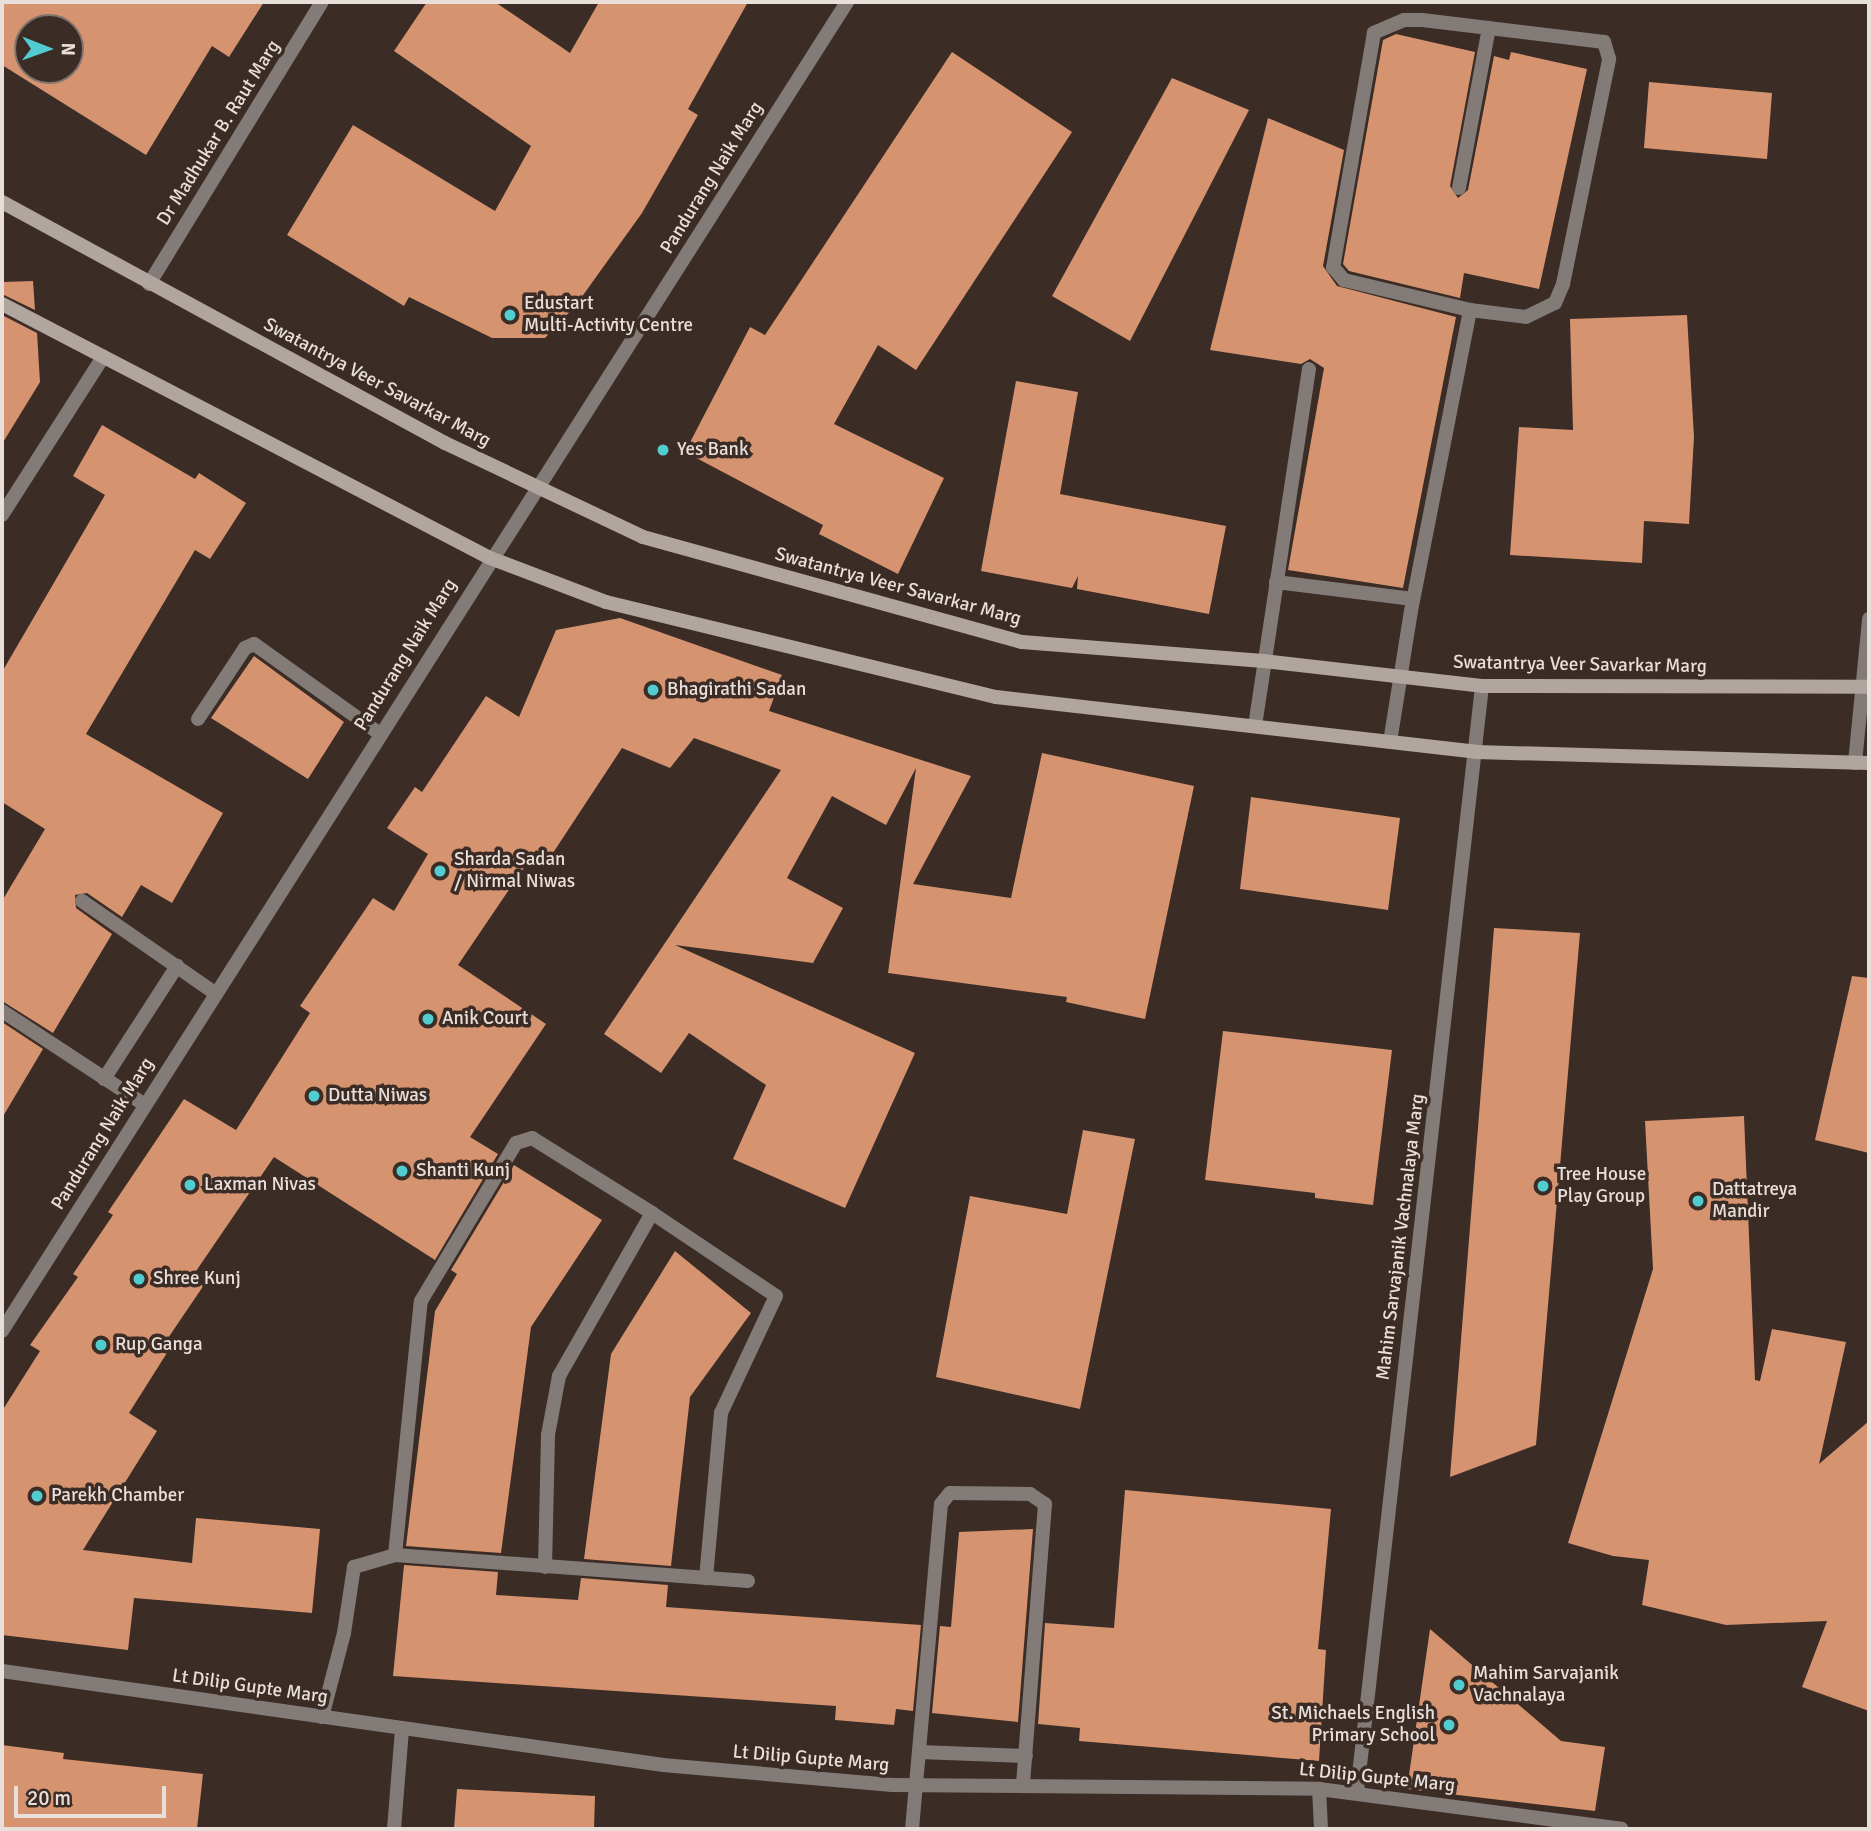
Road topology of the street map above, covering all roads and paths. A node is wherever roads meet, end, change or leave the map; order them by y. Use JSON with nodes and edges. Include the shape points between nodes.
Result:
{"nodes":[{"id":1,"x":322,"y":2,"type":"edge"},
{"id":2,"x":847,"y":2,"type":"edge"},
{"id":3,"x":1489,"y":28,"type":"junction"},
{"id":4,"x":1459,"y":188,"type":"dead end"},
{"id":5,"x":2,"y":202,"type":"edge"},
{"id":6,"x":149,"y":284,"type":"junction"},
{"id":7,"x":2,"y":304,"type":"edge"},
{"id":8,"x":1470,"y":310,"type":"junction"},
{"id":9,"x":103,"y":357,"type":"junction"},
{"id":10,"x":1309,"y":369,"type":"dead end"},
{"id":11,"x":538,"y":488,"type":"junction"},
{"id":12,"x":2,"y":515,"type":"edge"},
{"id":13,"x":490,"y":558,"type":"junction"},
{"id":14,"x":1276,"y":582,"type":"junction"},
{"id":15,"x":1413,"y":599,"type":"junction"},
{"id":16,"x":1869,"y":619,"type":"edge"},
{"id":17,"x":1263,"y":661,"type":"junction"},
{"id":18,"x":1399,"y":676,"type":"junction"},
{"id":19,"x":1482,"y":686,"type":"junction"},
{"id":20,"x":1864,"y":687,"type":"edge"},
{"id":21,"x":198,"y":719,"type":"dead end"},
{"id":22,"x":1255,"y":726,"type":"junction"},
{"id":23,"x":380,"y":733,"type":"junction"},
{"id":24,"x":1390,"y":742,"type":"junction"},
{"id":25,"x":1476,"y":752,"type":"junction"},
{"id":26,"x":1862,"y":763,"type":"edge"},
{"id":27,"x":82,"y":901,"type":"dead end"},
{"id":28,"x":177,"y":966,"type":"junction"},
{"id":29,"x":215,"y":993,"type":"junction"},
{"id":30,"x":2,"y":1011,"type":"edge"},
{"id":31,"x":104,"y":1079,"type":"junction"},
{"id":32,"x":145,"y":1105,"type":"junction"},
{"id":33,"x":652,"y":1213,"type":"junction"},
{"id":34,"x":2,"y":1331,"type":"edge"},
{"id":35,"x":395,"y":1555,"type":"junction"},
{"id":36,"x":545,"y":1567,"type":"junction"},
{"id":37,"x":706,"y":1578,"type":"junction"},
{"id":38,"x":748,"y":1581,"type":"dead end"},
{"id":39,"x":2,"y":1671,"type":"edge"},
{"id":40,"x":322,"y":1717,"type":"junction"},
{"id":41,"x":402,"y":1729,"type":"junction"},
{"id":42,"x":919,"y":1752,"type":"junction"},
{"id":43,"x":1026,"y":1756,"type":"junction"},
{"id":44,"x":917,"y":1786,"type":"junction"},
{"id":45,"x":1023,"y":1786,"type":"junction"},
{"id":46,"x":1319,"y":1789,"type":"junction"},
{"id":47,"x":1357,"y":1792,"type":"junction"},
{"id":48,"x":394,"y":1829,"type":"edge"},
{"id":49,"x":912,"y":1829,"type":"edge"},
{"id":50,"x":1321,"y":1829,"type":"edge"},
{"id":51,"x":1621,"y":1829,"type":"edge"}],
"edges":[{"from":1,"to":6,"type":"street","name":"Dr Madhukar B. Raut Marg"},
{"from":2,"to":11,"type":"street","name":"Pandurang Naik Marg"},
{"from":3,"to":4,"type":"street"},
{"from":3,"to":8,"type":"street","via":[[1597,40],[1604,42],[1609,59],[1563,284],[1555,303],[1527,317]]},
{"from":3,"to":8,"type":"street","via":[[1404,20],[1374,33],[1331,259],[1343,280]]},
{"from":5,"to":6,"type":"main road","name":"Swatantrya Veer Savarkar Marg"},
{"from":6,"to":11,"type":"main road","name":"Swatantrya Veer Savarkar Marg"},
{"from":7,"to":9,"type":"main road"},
{"from":8,"to":15,"type":"street"},
{"from":9,"to":12,"type":"street"},
{"from":9,"to":13,"type":"main road"},
{"from":10,"to":14,"type":"street"},
{"from":11,"to":13,"type":"street","name":"Pandurang Naik Marg"},
{"from":11,"to":17,"type":"main road","name":"Swatantrya Veer Savarkar Marg","via":[[643,537],[1023,642]]},
{"from":13,"to":22,"type":"main road","via":[[606,602],[996,697]]},
{"from":13,"to":23,"type":"street","name":"Pandurang Naik Marg"},
{"from":14,"to":15,"type":"street"},
{"from":14,"to":17,"type":"street"},
{"from":15,"to":18,"type":"street"},
{"from":16,"to":20,"type":"street"},
{"from":17,"to":18,"type":"main road","name":"Swatantrya Veer Savarkar Marg"},
{"from":17,"to":22,"type":"street"},
{"from":18,"to":19,"type":"main road","name":"Swatantrya Veer Savarkar Marg"},
{"from":18,"to":24,"type":"street"},
{"from":19,"to":20,"type":"main road","name":"Swatantrya Veer Savarkar Marg"},
{"from":19,"to":25,"type":"street","name":"Mahim Sarvajanik Vachnalaya Marg"},
{"from":20,"to":26,"type":"street"},
{"from":21,"to":23,"type":"street","via":[[245,648],[254,644]]},
{"from":22,"to":24,"type":"main road"},
{"from":23,"to":29,"type":"street","name":"Pandurang Naik Marg"},
{"from":24,"to":25,"type":"main road"},
{"from":25,"to":26,"type":"main road"},
{"from":25,"to":47,"type":"street","name":"Mahim Sarvajanik Vachnalaya Marg"},
{"from":27,"to":28,"type":"street"},
{"from":28,"to":29,"type":"street"},
{"from":28,"to":31,"type":"street"},
{"from":29,"to":32,"type":"street","name":"Pandurang Naik Marg"},
{"from":30,"to":31,"type":"street"},
{"from":31,"to":32,"type":"street"},
{"from":32,"to":34,"type":"street","name":"Pandurang Naik Marg"},
{"from":33,"to":35,"type":"street","via":[[531,1138],[516,1143],[421,1301]]},
{"from":33,"to":36,"type":"street","via":[[559,1376],[548,1435]]},
{"from":33,"to":37,"type":"street","via":[[776,1296],[721,1413]]},
{"from":35,"to":36,"type":"street"},
{"from":35,"to":40,"type":"street","via":[[354,1567],[344,1633]]},
{"from":36,"to":37,"type":"street"},
{"from":37,"to":38,"type":"street"},
{"from":39,"to":40,"type":"street","name":"Lt Dilip Gupte Marg"},
{"from":40,"to":41,"type":"street","name":"Lt Dilip Gupte Marg"},
{"from":41,"to":44,"type":"street","name":"Lt Dilip Gupte Marg","via":[[663,1765]]},
{"from":41,"to":48,"type":"street"},
{"from":42,"to":43,"type":"street"},
{"from":42,"to":43,"type":"street","via":[[941,1504],[950,1493],[1030,1494],[1045,1504]]},
{"from":42,"to":44,"type":"street"},
{"from":43,"to":45,"type":"street"},
{"from":44,"to":45,"type":"street","name":"Lt Dilip Gupte Marg"},
{"from":44,"to":49,"type":"street"},
{"from":45,"to":46,"type":"street","name":"Lt Dilip Gupte Marg"},
{"from":46,"to":47,"type":"street","name":"Lt Dilip Gupte Marg"},
{"from":46,"to":50,"type":"street"},
{"from":47,"to":51,"type":"street","name":"Lt Dilip Gupte Marg"}]}
